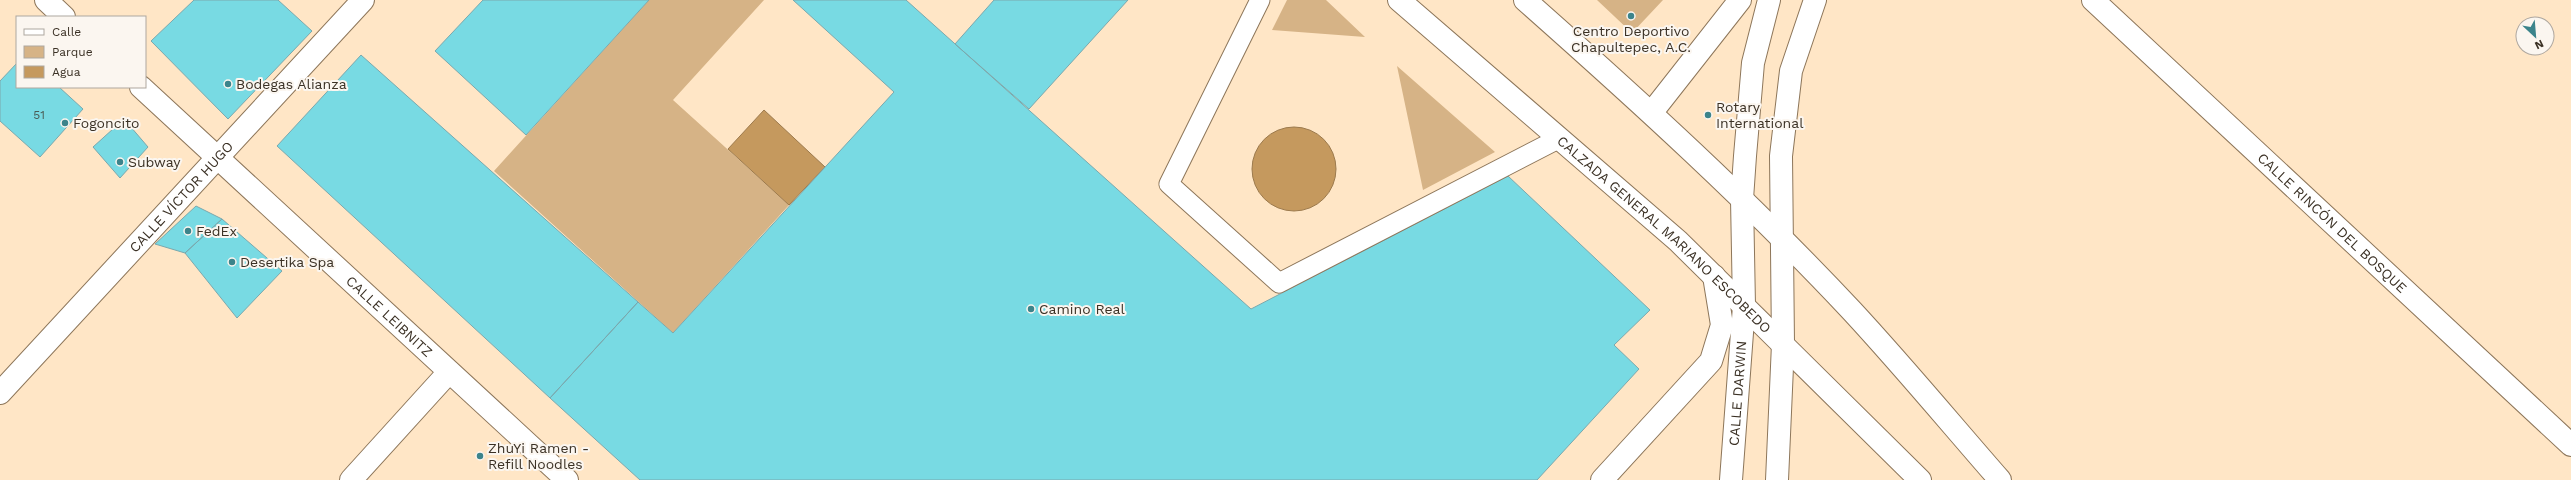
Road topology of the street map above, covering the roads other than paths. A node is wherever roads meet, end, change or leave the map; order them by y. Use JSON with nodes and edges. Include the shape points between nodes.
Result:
{"nodes":[{"id":1,"x":46,"y":0,"type":"edge"},
{"id":2,"x":363,"y":0,"type":"edge"},
{"id":3,"x":1260,"y":0,"type":"edge"},
{"id":4,"x":1399,"y":0,"type":"edge"},
{"id":5,"x":1525,"y":0,"type":"edge"},
{"id":6,"x":1740,"y":0,"type":"edge"},
{"id":7,"x":1769,"y":0,"type":"edge"},
{"id":8,"x":1815,"y":0,"type":"edge"},
{"id":9,"x":2093,"y":0,"type":"edge"},
{"id":10,"x":63,"y":16,"type":"edge"},
{"id":11,"x":141,"y":88,"type":"edge"},
{"id":12,"x":1652,"y":112,"type":"junction"},
{"id":13,"x":1558,"y":139,"type":"junction"},
{"id":14,"x":217,"y":158,"type":"junction"},
{"id":15,"x":1742,"y":199,"type":"junction"},
{"id":16,"x":1783,"y":240,"type":"junction"},
{"id":17,"x":1714,"y":276,"type":"junction"},
{"id":18,"x":1744,"y":306,"type":"junction"},
{"id":19,"x":1783,"y":344,"type":"junction"},
{"id":20,"x":449,"y":372,"type":"junction"},
{"id":21,"x":0,"y":393,"type":"edge"},
{"id":22,"x":2571,"y":445,"type":"edge"},
{"id":23,"x":351,"y":480,"type":"edge"},
{"id":24,"x":568,"y":480,"type":"edge"},
{"id":25,"x":1602,"y":480,"type":"edge"},
{"id":26,"x":1731,"y":480,"type":"edge"},
{"id":27,"x":1777,"y":480,"type":"edge"},
{"id":28,"x":1920,"y":480,"type":"edge"},
{"id":29,"x":2000,"y":480,"type":"edge"}],
"edges":[{"from":1,"to":10,"type":"street"},
{"from":2,"to":14,"type":"street","name":"CALLE VÍCTOR HUGO"},
{"from":3,"to":13,"type":"lane","via":[[1169,184],[1279,283]]},
{"from":4,"to":13,"type":"street","name":"CALZADA GENERAL MARIANO ESCOBEDO"},
{"from":5,"to":12,"type":"street"},
{"from":6,"to":12,"type":"street"},
{"from":7,"to":15,"type":"street","name":"CALLE DARWIN","via":[[1753,62]]},
{"from":8,"to":16,"type":"street","via":[[1790,71],[1781,156]]},
{"from":9,"to":22,"type":"street","name":"CALLE RINCÓN DEL BOSQUE"},
{"from":11,"to":14,"type":"street","name":"CALLE LEIBNITZ"},
{"from":12,"to":15,"type":"street"},
{"from":13,"to":17,"type":"street","name":"CALZADA GENERAL MARIANO ESCOBEDO","via":[[1678,241]]},
{"from":14,"to":20,"type":"street","name":"CALLE LEIBNITZ"},
{"from":14,"to":21,"type":"street","name":"CALLE VÍCTOR HUGO"},
{"from":15,"to":16,"type":"street"},
{"from":15,"to":18,"type":"street","name":"CALLE DARWIN"},
{"from":16,"to":19,"type":"street"},
{"from":16,"to":29,"type":"street","via":[[1853,312]]},
{"from":17,"to":18,"type":"street","name":"CALZADA GENERAL MARIANO ESCOBEDO"},
{"from":17,"to":25,"type":"street","via":[[1722,325],[1711,361]]},
{"from":18,"to":19,"type":"street","name":"CALZADA GENERAL MARIANO ESCOBEDO"},
{"from":18,"to":26,"type":"street","name":"CALLE DARWIN"},
{"from":19,"to":27,"type":"street"},
{"from":19,"to":28,"type":"street","name":"CALZADA GENERAL MARIANO ESCOBEDO"},
{"from":20,"to":23,"type":"street"},
{"from":20,"to":24,"type":"street","name":"CALLE LEIBNITZ"}]}
